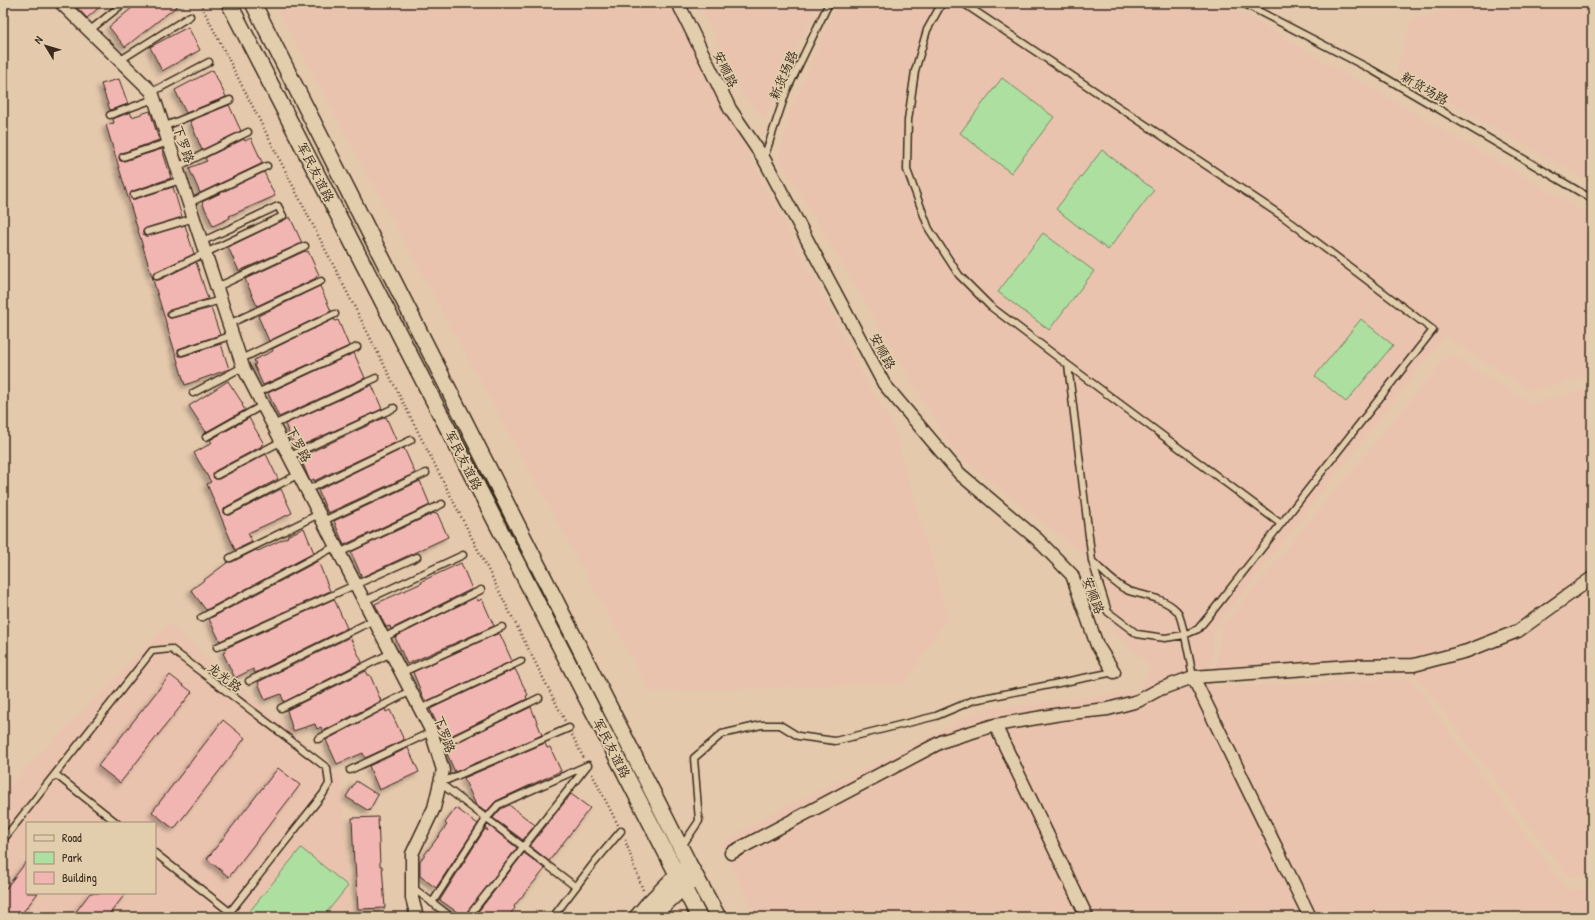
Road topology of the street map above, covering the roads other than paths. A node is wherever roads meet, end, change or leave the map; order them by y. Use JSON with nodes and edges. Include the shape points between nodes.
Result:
{"nodes":[{"id":1,"x":61,"y":3,"type":"edge"},
{"id":2,"x":124,"y":3,"type":"edge"},
{"id":3,"x":229,"y":3,"type":"edge"},
{"id":4,"x":253,"y":3,"type":"edge"},
{"id":5,"x":678,"y":3,"type":"edge"},
{"id":6,"x":829,"y":3,"type":"edge"},
{"id":7,"x":942,"y":3,"type":"edge"},
{"id":8,"x":963,"y":3,"type":"edge"},
{"id":9,"x":1243,"y":3,"type":"edge"},
{"id":10,"x":190,"y":16,"type":"dead end"},
{"id":11,"x":89,"y":31,"type":"junction"},
{"id":12,"x":119,"y":61,"type":"junction"},
{"id":13,"x":209,"y":62,"type":"dead end"},
{"id":14,"x":153,"y":96,"type":"junction"},
{"id":15,"x":230,"y":100,"type":"dead end"},
{"id":16,"x":110,"y":115,"type":"dead end"},
{"id":17,"x":164,"y":127,"type":"junction"},
{"id":18,"x":248,"y":132,"type":"dead end"},
{"id":19,"x":168,"y":142,"type":"junction"},
{"id":20,"x":123,"y":157,"type":"dead end"},
{"id":21,"x":764,"y":159,"type":"junction"},
{"id":22,"x":267,"y":166,"type":"dead end"},
{"id":23,"x":177,"y":167,"type":"junction"},
{"id":24,"x":181,"y":180,"type":"junction"},
{"id":25,"x":134,"y":195,"type":"dead end"},
{"id":26,"x":1592,"y":200,"type":"edge"},
{"id":27,"x":189,"y":203,"type":"junction"},
{"id":28,"x":194,"y":218,"type":"junction"},
{"id":29,"x":147,"y":232,"type":"dead end"},
{"id":30,"x":305,"y":246,"type":"dead end"},
{"id":31,"x":203,"y":248,"type":"junction"},
{"id":32,"x":157,"y":276,"type":"dead end"},
{"id":33,"x":321,"y":280,"type":"dead end"},
{"id":34,"x":217,"y":287,"type":"junction"},
{"id":35,"x":221,"y":300,"type":"junction"},
{"id":36,"x":171,"y":314,"type":"dead end"},
{"id":37,"x":336,"y":314,"type":"dead end"},
{"id":38,"x":231,"y":329,"type":"junction"},
{"id":39,"x":357,"y":347,"type":"dead end"},
{"id":40,"x":182,"y":352,"type":"dead end"},
{"id":41,"x":242,"y":363,"type":"junction"},
{"id":42,"x":1068,"y":365,"type":"junction"},
{"id":43,"x":376,"y":378,"type":"dead end"},
{"id":44,"x":193,"y":393,"type":"dead end"},
{"id":45,"x":257,"y":393,"type":"junction"},
{"id":46,"x":263,"y":405,"type":"junction"},
{"id":47,"x":394,"y":408,"type":"dead end"},
{"id":48,"x":273,"y":425,"type":"junction"},
{"id":49,"x":206,"y":437,"type":"dead end"},
{"id":50,"x":411,"y":440,"type":"dead end"},
{"id":51,"x":282,"y":441,"type":"junction"},
{"id":52,"x":290,"y":456,"type":"junction"},
{"id":53,"x":426,"y":473,"type":"dead end"},
{"id":54,"x":299,"y":474,"type":"junction"},
{"id":55,"x":217,"y":475,"type":"dead end"},
{"id":56,"x":307,"y":490,"type":"junction"},
{"id":57,"x":442,"y":504,"type":"dead end"},
{"id":58,"x":228,"y":511,"type":"dead end"},
{"id":59,"x":321,"y":518,"type":"junction"},
{"id":60,"x":1281,"y":524,"type":"junction"},
{"id":61,"x":338,"y":549,"type":"junction"},
{"id":62,"x":463,"y":555,"type":"dead end"},
{"id":63,"x":417,"y":557,"type":"dead end"},
{"id":64,"x":230,"y":558,"type":"dead end"},
{"id":65,"x":1092,"y":561,"type":"junction"},
{"id":66,"x":1592,"y":578,"type":"edge"},
{"id":67,"x":356,"y":585,"type":"junction"},
{"id":68,"x":481,"y":590,"type":"dead end"},
{"id":69,"x":364,"y":601,"type":"junction"},
{"id":70,"x":201,"y":618,"type":"dead end"},
{"id":71,"x":374,"y":620,"type":"junction"},
{"id":72,"x":502,"y":627,"type":"dead end"},
{"id":73,"x":1184,"y":635,"type":"junction"},
{"id":74,"x":383,"y":638,"type":"junction"},
{"id":75,"x":217,"y":648,"type":"dead end"},
{"id":76,"x":391,"y":654,"type":"junction"},
{"id":77,"x":521,"y":661,"type":"dead end"},
{"id":78,"x":1114,"y":672,"type":"joint"},
{"id":79,"x":402,"y":674,"type":"junction"},
{"id":80,"x":1193,"y":677,"type":"junction"},
{"id":81,"x":249,"y":680,"type":"dead end"},
{"id":82,"x":411,"y":691,"type":"junction"},
{"id":83,"x":539,"y":698,"type":"dead end"},
{"id":84,"x":281,"y":708,"type":"dead end"},
{"id":85,"x":420,"y":709,"type":"junction"},
{"id":86,"x":995,"y":725,"type":"junction"},
{"id":87,"x":569,"y":728,"type":"road end"},
{"id":88,"x":431,"y":732,"type":"junction"},
{"id":89,"x":318,"y":738,"type":"dead end"},
{"id":90,"x":436,"y":748,"type":"junction"},
{"id":91,"x":350,"y":770,"type":"dead end"},
{"id":92,"x":55,"y":774,"type":"junction"},
{"id":93,"x":440,"y":783,"type":"junction"},
{"id":94,"x":486,"y":819,"type":"junction"},
{"id":95,"x":116,"y":822,"type":"edge"},
{"id":96,"x":621,"y":831,"type":"road end"},
{"id":97,"x":3,"y":840,"type":"edge"},
{"id":98,"x":522,"y":846,"type":"junction"},
{"id":99,"x":681,"y":848,"type":"junction"},
{"id":100,"x":731,"y":853,"type":"dead end"},
{"id":101,"x":156,"y":854,"type":"edge"},
{"id":102,"x":693,"y":870,"type":"junction"},
{"id":103,"x":680,"y":881,"type":"junction"},
{"id":104,"x":412,"y":887,"type":"junction"},
{"id":105,"x":576,"y":887,"type":"junction"},
{"id":106,"x":432,"y":903,"type":"junction"},
{"id":107,"x":649,"y":910,"type":"edge"},
{"id":108,"x":230,"y":912,"type":"junction"},
{"id":109,"x":226,"y":917,"type":"edge"},
{"id":110,"x":417,"y":917,"type":"edge"},
{"id":111,"x":451,"y":917,"type":"edge"},
{"id":112,"x":468,"y":917,"type":"edge"},
{"id":113,"x":553,"y":917,"type":"edge"},
{"id":114,"x":637,"y":917,"type":"edge"},
{"id":115,"x":699,"y":917,"type":"edge"},
{"id":116,"x":718,"y":917,"type":"edge"},
{"id":117,"x":1087,"y":917,"type":"edge"},
{"id":118,"x":1310,"y":917,"type":"edge"}],
"edges":[{"from":1,"to":11,"type":"street","name":"下罗路"},
{"from":2,"to":11,"type":"lane"},
{"from":3,"to":103,"type":"street","name":"军民友谊路"},
{"from":4,"to":99,"type":"street","name":"军民友谊路"},
{"from":5,"to":21,"type":"street","name":"安顺路","via":[[730,109]]},
{"from":6,"to":21,"type":"lane","name":"新货场路","via":[[786,92]]},
{"from":7,"to":42,"type":"lane","via":[[927,30],[915,71],[908,120],[907,170],[929,229],[959,275],[990,306]]},
{"from":8,"to":60,"type":"lane","via":[[1285,218],[1433,330]]},
{"from":9,"to":26,"type":"lane","name":"新货场路","via":[[1372,70]]},
{"from":10,"to":12,"type":"lane"},
{"from":11,"to":12,"type":"street","name":"下罗路"},
{"from":12,"to":14,"type":"street","name":"下罗路"},
{"from":13,"to":14,"type":"lane"},
{"from":14,"to":16,"type":"lane"},
{"from":14,"to":17,"type":"street","name":"下罗路"},
{"from":15,"to":17,"type":"lane"},
{"from":17,"to":19,"type":"street","name":"下罗路"},
{"from":18,"to":23,"type":"lane"},
{"from":19,"to":20,"type":"lane"},
{"from":19,"to":23,"type":"street","name":"下罗路"},
{"from":21,"to":78,"type":"street","name":"安顺路","via":[[884,384],[960,474],[1037,539],[1072,575],[1097,645]]},
{"from":22,"to":27,"type":"lane"},
{"from":23,"to":24,"type":"street","name":"下罗路"},
{"from":24,"to":25,"type":"lane"},
{"from":24,"to":27,"type":"street","name":"下罗路"},
{"from":27,"to":28,"type":"street","name":"下罗路"},
{"from":28,"to":29,"type":"lane"},
{"from":28,"to":31,"type":"street","name":"下罗路"},
{"from":30,"to":34,"type":"lane"},
{"from":31,"to":31,"type":"lane","via":[[283,216],[278,206]]},
{"from":31,"to":32,"type":"lane"},
{"from":31,"to":34,"type":"street","name":"下罗路"},
{"from":33,"to":38,"type":"lane"},
{"from":34,"to":35,"type":"street","name":"下罗路"},
{"from":35,"to":36,"type":"lane"},
{"from":35,"to":38,"type":"street","name":"下罗路"},
{"from":37,"to":41,"type":"lane"},
{"from":38,"to":40,"type":"lane"},
{"from":38,"to":41,"type":"street","name":"下罗路"},
{"from":39,"to":45,"type":"lane"},
{"from":41,"to":44,"type":"lane"},
{"from":41,"to":45,"type":"street","name":"下罗路"},
{"from":42,"to":60,"type":"lane"},
{"from":42,"to":65,"type":"lane"},
{"from":43,"to":48,"type":"lane"},
{"from":45,"to":46,"type":"street","name":"下罗路"},
{"from":46,"to":48,"type":"street","name":"下罗路"},
{"from":46,"to":49,"type":"lane"},
{"from":47,"to":52,"type":"lane"},
{"from":48,"to":51,"type":"street","name":"下罗路"},
{"from":50,"to":56,"type":"lane"},
{"from":51,"to":52,"type":"street","name":"下罗路"},
{"from":51,"to":55,"type":"lane"},
{"from":52,"to":54,"type":"street","name":"下罗路"},
{"from":53,"to":59,"type":"lane"},
{"from":54,"to":56,"type":"street","name":"下罗路"},
{"from":54,"to":58,"type":"lane"},
{"from":56,"to":59,"type":"street","name":"下罗路"},
{"from":57,"to":61,"type":"lane"},
{"from":59,"to":61,"type":"street","name":"下罗路"},
{"from":59,"to":64,"type":"lane"},
{"from":60,"to":73,"type":"lane","via":[[1198,629]]},
{"from":61,"to":67,"type":"street","name":"下罗路"},
{"from":61,"to":70,"type":"lane"},
{"from":62,"to":69,"type":"lane"},
{"from":63,"to":67,"type":"lane"},
{"from":65,"to":73,"type":"lane","via":[[1128,590],[1156,598],[1178,612]]},
{"from":65,"to":73,"type":"lane","via":[[1108,612],[1137,634],[1165,638]]},
{"from":66,"to":80,"type":"street","via":[[1518,631],[1467,651],[1414,665],[1350,666]]},
{"from":67,"to":69,"type":"street","name":"下罗路"},
{"from":67,"to":75,"type":"lane"},
{"from":68,"to":74,"type":"lane"},
{"from":69,"to":71,"type":"street","name":"下罗路"},
{"from":71,"to":74,"type":"street","name":"下罗路"},
{"from":71,"to":81,"type":"lane"},
{"from":72,"to":79,"type":"lane"},
{"from":73,"to":80,"type":"lane"},
{"from":74,"to":76,"type":"street","name":"下罗路"},
{"from":76,"to":79,"type":"street","name":"下罗路"},
{"from":76,"to":84,"type":"lane"},
{"from":77,"to":85,"type":"lane"},
{"from":78,"to":99,"type":"lane","via":[[974,700],[936,716],[835,741],[798,736],[780,725],[760,725],[722,734],[694,758],[699,821]]},
{"from":79,"to":82,"type":"street","name":"下罗路"},
{"from":80,"to":86,"type":"street","via":[[1160,689],[1138,701],[1108,709]]},
{"from":80,"to":118,"type":"street"},
{"from":82,"to":85,"type":"street","name":"下罗路"},
{"from":82,"to":89,"type":"lane"},
{"from":83,"to":90,"type":"lane"},
{"from":85,"to":88,"type":"street","name":"下罗路"},
{"from":86,"to":100,"type":"street","via":[[943,741]]},
{"from":86,"to":117,"type":"street"},
{"from":87,"to":93,"type":"lane"},
{"from":88,"to":90,"type":"street","name":"下罗路"},
{"from":88,"to":91,"type":"lane"},
{"from":90,"to":93,"type":"street","name":"下罗路","via":[[443,770]]},
{"from":92,"to":95,"type":"lane"},
{"from":92,"to":97,"type":"lane","name":"龙光路"},
{"from":92,"to":108,"type":"lane","name":"龙光路","via":[[152,651],[171,649],[327,768],[329,784],[323,794]]},
{"from":93,"to":94,"type":"lane"},
{"from":93,"to":104,"type":"street","name":"下罗路","via":[[434,808],[412,854]]},
{"from":94,"to":98,"type":"lane"},
{"from":94,"to":98,"type":"lane","via":[[498,806],[588,765]]},
{"from":94,"to":106,"type":"lane"},
{"from":96,"to":105,"type":"lane"},
{"from":98,"to":105,"type":"lane"},
{"from":98,"to":112,"type":"lane"},
{"from":99,"to":102,"type":"street","name":"军民友谊路"},
{"from":101,"to":108,"type":"lane"},
{"from":102,"to":103,"type":"street"},
{"from":102,"to":116,"type":"street","name":"军民友谊路"},
{"from":103,"to":107,"type":"street"},
{"from":103,"to":115,"type":"street","name":"军民友谊路"},
{"from":104,"to":106,"type":"lane"},
{"from":104,"to":110,"type":"street","name":"下罗路"},
{"from":105,"to":113,"type":"lane"},
{"from":106,"to":111,"type":"lane"},
{"from":107,"to":114,"type":"street"},
{"from":108,"to":109,"type":"lane","name":"龙光路"}]}
